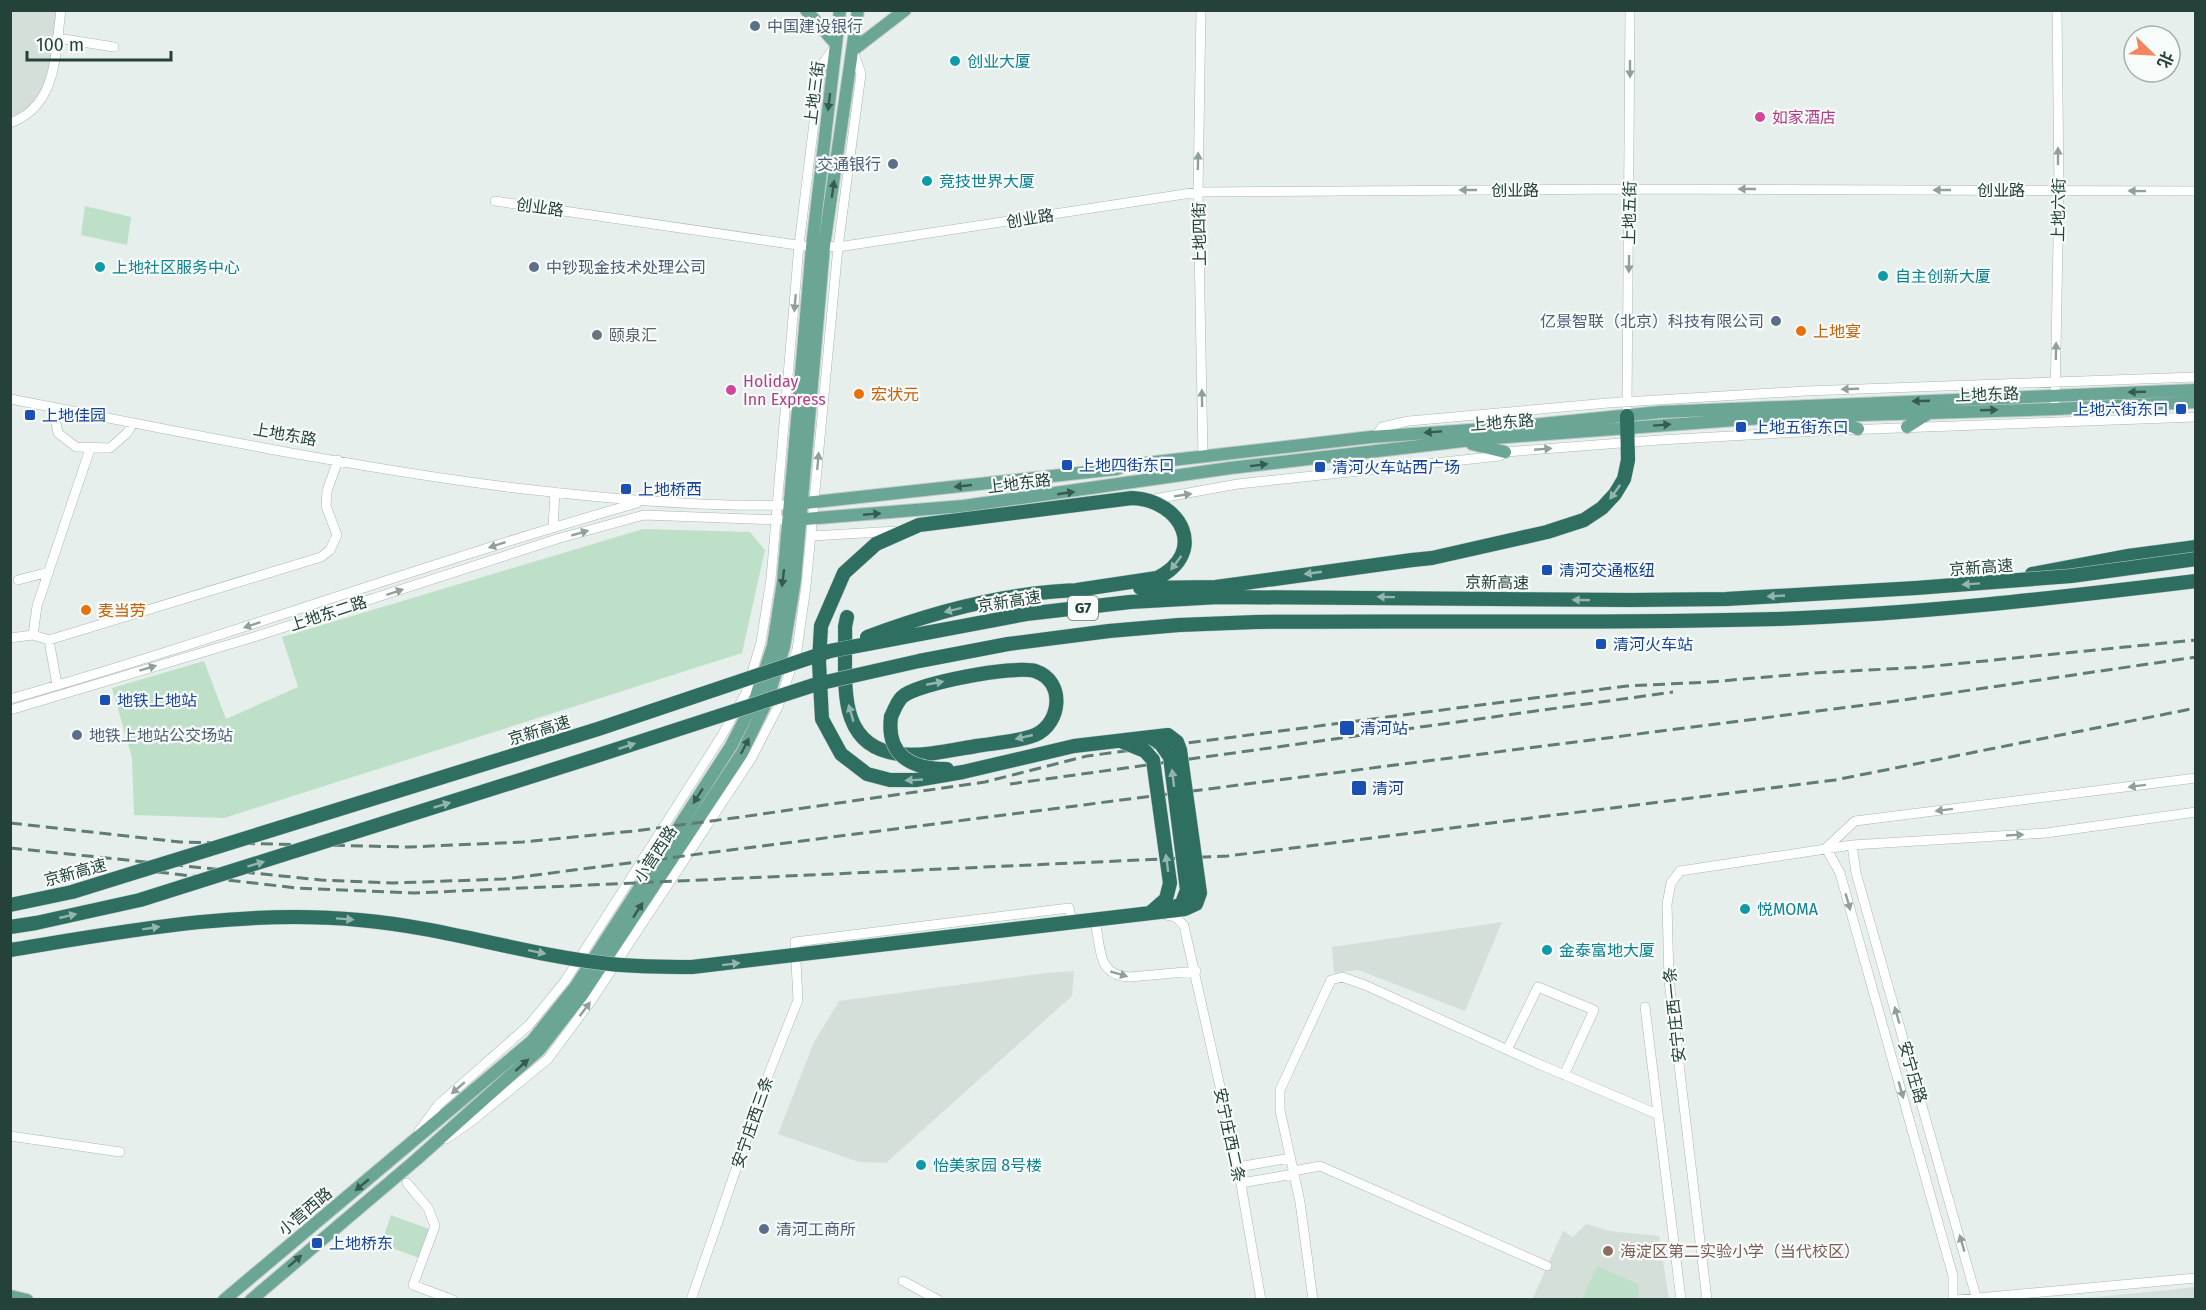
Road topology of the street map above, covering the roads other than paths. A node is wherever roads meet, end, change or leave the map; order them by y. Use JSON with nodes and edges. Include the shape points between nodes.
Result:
{"nodes":[{"id":1,"x":61,"y":10,"type":"edge"},
{"id":2,"x":806,"y":10,"type":"edge"},
{"id":3,"x":840,"y":10,"type":"edge"},
{"id":4,"x":858,"y":10,"type":"edge"},
{"id":5,"x":905,"y":10,"type":"edge"},
{"id":6,"x":1201,"y":10,"type":"edge"},
{"id":7,"x":1630,"y":10,"type":"edge"},
{"id":8,"x":2057,"y":10,"type":"edge"},
{"id":9,"x":57,"y":38,"type":"junction"},
{"id":10,"x":836,"y":44,"type":"junction"},
{"id":11,"x":114,"y":47,"type":"dead end"},
{"id":12,"x":853,"y":51,"type":"junction"},
{"id":13,"x":10,"y":123,"type":"edge"},
{"id":14,"x":1629,"y":189,"type":"junction"},
{"id":15,"x":2059,"y":190,"type":"junction"},
{"id":16,"x":2196,"y":191,"type":"edge"},
{"id":17,"x":1198,"y":192,"type":"junction"},
{"id":18,"x":495,"y":201,"type":"dead end"},
{"id":19,"x":812,"y":246,"type":"junction"},
{"id":20,"x":838,"y":247,"type":"junction"},
{"id":21,"x":2196,"y":377,"type":"edge"},
{"id":22,"x":2077,"y":381,"type":"junction"},
{"id":23,"x":2055,"y":382,"type":"junction"},
{"id":24,"x":2196,"y":390,"type":"edge"},
{"id":25,"x":2078,"y":394,"type":"junction"},
{"id":26,"x":2055,"y":395,"type":"junction"},
{"id":27,"x":10,"y":399,"type":"edge"},
{"id":28,"x":2196,"y":402,"type":"edge"},
{"id":29,"x":53,"y":407,"type":"junction"},
{"id":30,"x":2078,"y":407,"type":"junction"},
{"id":31,"x":2055,"y":409,"type":"junction"},
{"id":32,"x":1930,"y":412,"type":"junction"},
{"id":33,"x":1826,"y":416,"type":"junction"},
{"id":34,"x":2196,"y":417,"type":"edge"},
{"id":35,"x":2079,"y":421,"type":"junction"},
{"id":36,"x":1627,"y":422,"type":"junction"},
{"id":37,"x":133,"y":423,"type":"junction"},
{"id":38,"x":1907,"y":427,"type":"junction"},
{"id":39,"x":1858,"y":429,"type":"junction"},
{"id":40,"x":1462,"y":441,"type":"junction"},
{"id":41,"x":90,"y":449,"type":"junction"},
{"id":42,"x":1505,"y":452,"type":"junction"},
{"id":43,"x":1203,"y":457,"type":"junction"},
{"id":44,"x":338,"y":460,"type":"junction"},
{"id":45,"x":555,"y":492,"type":"junction"},
{"id":46,"x":642,"y":502,"type":"junction"},
{"id":47,"x":797,"y":504,"type":"junction"},
{"id":48,"x":644,"y":515,"type":"junction"},
{"id":49,"x":776,"y":520,"type":"junction"},
{"id":50,"x":801,"y":520,"type":"junction"},
{"id":51,"x":553,"y":528,"type":"junction"},
{"id":52,"x":812,"y":536,"type":"junction"},
{"id":53,"x":2196,"y":547,"type":"edge"},
{"id":54,"x":2196,"y":559,"type":"edge"},
{"id":55,"x":49,"y":572,"type":"junction"},
{"id":56,"x":18,"y":580,"type":"dead end"},
{"id":57,"x":2196,"y":580,"type":"edge"},
{"id":58,"x":1994,"y":582,"type":"junction"},
{"id":59,"x":1077,"y":590,"type":"junction"},
{"id":60,"x":847,"y":617,"type":"dead end"},
{"id":61,"x":33,"y":635,"type":"junction"},
{"id":62,"x":10,"y":638,"type":"edge"},
{"id":63,"x":49,"y":640,"type":"junction"},
{"id":64,"x":830,"y":651,"type":"junction"},
{"id":65,"x":57,"y":685,"type":"junction"},
{"id":66,"x":10,"y":699,"type":"edge"},
{"id":67,"x":10,"y":710,"type":"edge"},
{"id":68,"x":1121,"y":741,"type":"junction"},
{"id":69,"x":997,"y":764,"type":"junction"},
{"id":70,"x":2196,"y":778,"type":"edge"},
{"id":71,"x":2196,"y":812,"type":"edge"},
{"id":72,"x":1852,"y":845,"type":"junction"},
{"id":73,"x":1826,"y":848,"type":"junction"},
{"id":74,"x":10,"y":905,"type":"edge"},
{"id":75,"x":1150,"y":913,"type":"junction"},
{"id":76,"x":1096,"y":926,"type":"junction"},
{"id":77,"x":10,"y":927,"type":"edge"},
{"id":78,"x":10,"y":950,"type":"edge"},
{"id":79,"x":1196,"y":971,"type":"junction"},
{"id":80,"x":1645,"y":1007,"type":"dead end"},
{"id":81,"x":1507,"y":1050,"type":"junction"},
{"id":82,"x":1564,"y":1075,"type":"junction"},
{"id":83,"x":1657,"y":1114,"type":"junction"},
{"id":84,"x":10,"y":1136,"type":"edge"},
{"id":85,"x":407,"y":1148,"type":"junction"},
{"id":86,"x":120,"y":1152,"type":"dead end"},
{"id":87,"x":1290,"y":1158,"type":"junction"},
{"id":88,"x":417,"y":1159,"type":"junction"},
{"id":89,"x":1238,"y":1167,"type":"junction"},
{"id":90,"x":1294,"y":1172,"type":"junction"},
{"id":91,"x":1241,"y":1183,"type":"junction"},
{"id":92,"x":407,"y":1184,"type":"dead end"},
{"id":93,"x":1547,"y":1266,"type":"dead end"},
{"id":94,"x":2196,"y":1278,"type":"edge"},
{"id":95,"x":903,"y":1281,"type":"dead end"},
{"id":96,"x":10,"y":1296,"type":"edge"},
{"id":97,"x":1977,"y":1298,"type":"edge"},
{"id":98,"x":27,"y":1299,"type":"edge"},
{"id":99,"x":224,"y":1299,"type":"edge"},
{"id":100,"x":251,"y":1299,"type":"edge"},
{"id":101,"x":453,"y":1299,"type":"edge"},
{"id":102,"x":691,"y":1299,"type":"edge"},
{"id":103,"x":938,"y":1299,"type":"edge"},
{"id":104,"x":1261,"y":1299,"type":"edge"},
{"id":105,"x":1313,"y":1299,"type":"edge"},
{"id":106,"x":1681,"y":1299,"type":"edge"},
{"id":107,"x":1707,"y":1299,"type":"edge"},
{"id":108,"x":1954,"y":1299,"type":"edge"}],
"edges":[{"from":1,"to":9,"type":"street"},
{"from":2,"to":10,"type":"main road"},
{"from":3,"to":10,"type":"main road","name":"上地三街"},
{"from":4,"to":12,"type":"main road","name":"上地三街"},
{"from":5,"to":12,"type":"main road"},
{"from":17,"to":6,"type":"street","name":"上地四街","one_way":true},
{"from":7,"to":14,"type":"street","name":"上地五街","one_way":true},
{"from":15,"to":8,"type":"street","name":"上地六街","one_way":true},
{"from":9,"to":11,"type":"street"},
{"from":9,"to":13,"type":"street","via":[[50,87],[38,107]]},
{"from":10,"to":19,"type":"main road","name":"上地三街","one_way":true},
{"from":19,"to":12,"type":"main road","name":"上地三街","one_way":true},
{"from":12,"to":20,"type":"street","name":"上地三街","via":[[861,74]]},
{"from":15,"to":14,"type":"street","name":"创业路","one_way":true},
{"from":14,"to":17,"type":"street","name":"创业路","one_way":true},
{"from":14,"to":36,"type":"street","name":"上地五街","one_way":true},
{"from":16,"to":15,"type":"street","name":"创业路","one_way":true},
{"from":23,"to":15,"type":"street","name":"上地六街","one_way":true},
{"from":17,"to":20,"type":"street","name":"创业路"},
{"from":43,"to":17,"type":"street","name":"上地四街","one_way":true},
{"from":18,"to":19,"type":"street","name":"创业路"},
{"from":19,"to":20,"type":"street","name":"创业路"},
{"from":19,"to":47,"type":"main road","name":"上地三街"},
{"from":19,"to":47,"type":"street","name":"上地三街","one_way":true},
{"from":47,"to":20,"type":"street","name":"上地三街","one_way":true},
{"from":21,"to":22,"type":"street"},
{"from":22,"to":23,"type":"street"},
{"from":22,"to":25,"type":"street"},
{"from":23,"to":26,"type":"street","name":"上地六街"},
{"from":23,"to":36,"type":"street","one_way":true,"via":[[1805,391]]},
{"from":24,"to":25,"type":"main road","name":"上地东路","one_way":true},
{"from":25,"to":26,"type":"main road","name":"上地东路"},
{"from":25,"to":30,"type":"street"},
{"from":26,"to":31,"type":"street","name":"上地六街"},
{"from":26,"to":36,"type":"main road","name":"上地东路","one_way":true,"via":[[1672,412]]},
{"from":27,"to":29,"type":"street","name":"上地东路"},
{"from":28,"to":30,"type":"main road","name":"上地东路"},
{"from":29,"to":37,"type":"street","name":"上地东路"},
{"from":29,"to":41,"type":"street","via":[[58,433],[76,447]]},
{"from":30,"to":31,"type":"main road","name":"上地东路"},
{"from":30,"to":35,"type":"street"},
{"from":32,"to":31,"type":"main road","name":"上地东路","one_way":true},
{"from":32,"to":33,"type":"main road","name":"上地东路"},
{"from":32,"to":38,"type":"main road"},
{"from":36,"to":33,"type":"main road","name":"上地东路","one_way":true},
{"from":33,"to":39,"type":"main road"},
{"from":34,"to":35,"type":"street"},
{"from":35,"to":38,"type":"street"},
{"from":36,"to":39,"type":"street"},
{"from":36,"to":40,"type":"main road","name":"上地东路"},
{"from":42,"to":36,"type":"street","one_way":true},
{"from":36,"to":43,"type":"main road","name":"上地东路","one_way":true,"via":[[1375,437]]},
{"from":36,"to":59,"type":"highway","one_way":true,"bridge":true,"via":[[1628,460],[1624,479],[1615,494],[1584,520],[1547,532],[1432,558],[1216,587]]},
{"from":37,"to":41,"type":"street","via":[[110,448]]},
{"from":37,"to":44,"type":"street","name":"上地东路"},
{"from":38,"to":39,"type":"street"},
{"from":40,"to":42,"type":"main road"},
{"from":50,"to":40,"type":"main road","name":"上地东路","one_way":true,"via":[[964,507],[1230,468]]},
{"from":41,"to":55,"type":"street"},
{"from":52,"to":42,"type":"street","one_way":true,"via":[[958,526],[1187,495],[1238,484],[1500,456]]},
{"from":43,"to":47,"type":"main road","name":"上地东路","one_way":true},
{"from":44,"to":45,"type":"street","name":"上地东路","via":[[444,479]]},
{"from":44,"to":63,"type":"street","via":[[326,506],[337,535],[330,550],[321,557]]},
{"from":45,"to":46,"type":"street","name":"上地东路"},
{"from":45,"to":51,"type":"street"},
{"from":46,"to":47,"type":"street"},
{"from":46,"to":48,"type":"street"},
{"from":46,"to":51,"type":"street","name":"上地东二路"},
{"from":47,"to":49,"type":"street","name":"小营西路"},
{"from":47,"to":50,"type":"main road","name":"小营西路"},
{"from":47,"to":50,"type":"street","name":"小营西路"},
{"from":48,"to":49,"type":"street","name":"上地东路"},
{"from":67,"to":48,"type":"street","name":"上地东二路","one_way":true},
{"from":49,"to":50,"type":"street","name":"上地东路"},
{"from":49,"to":85,"type":"street","name":"小营西路","one_way":true,"via":[[761,642],[746,693],[721,737],[564,981],[529,1025],[438,1105]]},
{"from":50,"to":52,"type":"street","name":"小营西路"},
{"from":50,"to":85,"type":"main road","name":"小营西路","one_way":true,"via":[[783,582],[773,646],[756,697],[731,746],[576,986],[532,1041]]},
{"from":88,"to":50,"type":"main road","name":"小营西路","one_way":true,"via":[[539,1050],[582,994],[742,753],[766,701],[784,647]]},
{"from":51,"to":65,"type":"street","name":"上地东二路","one_way":true},
{"from":88,"to":52,"type":"street","name":"小营西路","one_way":true,"via":[[472,1121],[548,1059],[591,1001],[751,759],[778,706],[797,650]]},
{"from":53,"to":58,"type":"highway","bridge":true},
{"from":54,"to":58,"type":"highway","name":"京新高速","number":"G7","bridge":true},
{"from":55,"to":56,"type":"street"},
{"from":55,"to":61,"type":"street","via":[[37,606]]},
{"from":77,"to":57,"type":"highway","number":"G7","one_way":true,"bridge":true,"via":[[140,900],[817,684],[1008,644],[1179,625],[1677,621],[1918,611]]},
{"from":58,"to":64,"type":"highway","name":"京新高速","number":"G7","one_way":true,"bridge":true,"via":[[1702,599],[1219,597],[1130,602],[1026,614]]},
{"from":59,"to":64,"type":"highway","one_way":true,"bridge":true,"via":[[981,603],[904,623]]},
{"from":69,"to":59,"type":"highway","one_way":true,"bridge":true,"via":[[916,780],[890,780],[867,774],[841,754],[822,719],[819,662],[821,626],[844,573],[876,544],[919,525],[1131,498],[1148,499],[1180,522],[1183,553],[1168,573]]},
{"from":69,"to":60,"type":"highway","one_way":true,"bridge":true,"via":[[933,769],[917,766],[907,760],[891,740],[891,717],[902,697],[924,686],[1017,669],[1044,676],[1055,690],[1057,700],[1046,729],[1027,737],[916,756],[896,754],[865,741],[851,719],[847,698]]},
{"from":61,"to":62,"type":"street"},
{"from":61,"to":63,"type":"street"},
{"from":63,"to":65,"type":"street"},
{"from":64,"to":74,"type":"highway","name":"京新高速","number":"G7","bridge":true,"via":[[575,736],[72,892]]},
{"from":65,"to":66,"type":"street","name":"上地东二路"},
{"from":68,"to":69,"type":"highway","bridge":true,"via":[[1074,746]]},
{"from":75,"to":68,"type":"highway","one_way":true,"bridge":true,"via":[[1166,899],[1170,883],[1153,760],[1145,751]]},
{"from":75,"to":68,"type":"highway","one_way":true,"bridge":true,"via":[[1185,909],[1196,904],[1200,893],[1180,750],[1168,735]]},
{"from":70,"to":73,"type":"street","one_way":true,"via":[[1855,821]]},
{"from":72,"to":71,"type":"street","name":"安宁庄西一条","one_way":true,"via":[[2046,833]]},
{"from":72,"to":73,"type":"street","name":"安宁庄西一条"},
{"from":97,"to":72,"type":"street","name":"安宁庄路","one_way":true,"via":[[1856,873]]},
{"from":73,"to":107,"type":"street","name":"安宁庄西一条","via":[[1680,870],[1671,883],[1667,904],[1669,980]]},
{"from":73,"to":108,"type":"street","name":"安宁庄路","one_way":true,"via":[[1840,873],[1953,1276]]},
{"from":78,"to":75,"type":"highway","one_way":true,"bridge":true,"via":[[181,923],[284,916],[398,924],[608,964],[659,968],[726,964]]},
{"from":76,"to":79,"type":"street","one_way":true,"via":[[1105,967],[1111,973],[1130,976]]},
{"from":76,"to":79,"type":"street","name":"安宁庄西二条","via":[[1166,915],[1176,917],[1184,926]]},
{"from":76,"to":102,"type":"street","name":"安宁庄西三条","via":[[1071,917],[1069,908],[795,942],[798,1000]]},
{"from":79,"to":89,"type":"street","name":"安宁庄西二条"},
{"from":80,"to":83,"type":"street"},
{"from":81,"to":82,"type":"street"},
{"from":81,"to":82,"type":"street","via":[[1538,987],[1594,1010]]},
{"from":81,"to":87,"type":"street","via":[[1365,985],[1335,977],[1318,1003],[1280,1090]]},
{"from":82,"to":83,"type":"street"},
{"from":83,"to":106,"type":"street"},
{"from":84,"to":86,"type":"street"},
{"from":85,"to":99,"type":"main road","name":"小营西路","one_way":true},
{"from":87,"to":89,"type":"street"},
{"from":87,"to":90,"type":"street"},
{"from":100,"to":88,"type":"main road","name":"小营西路","one_way":true},
{"from":89,"to":91,"type":"street","name":"安宁庄西二条"},
{"from":90,"to":91,"type":"street"},
{"from":90,"to":93,"type":"street","via":[[1320,1166]]},
{"from":90,"to":105,"type":"street"},
{"from":91,"to":104,"type":"street","name":"安宁庄西二条"},
{"from":92,"to":101,"type":"street","via":[[428,1208],[435,1226],[413,1285]]},
{"from":94,"to":97,"type":"street"},
{"from":95,"to":103,"type":"street"},
{"from":96,"to":98,"type":"main road"},
{"from":97,"to":108,"type":"street"}]}
